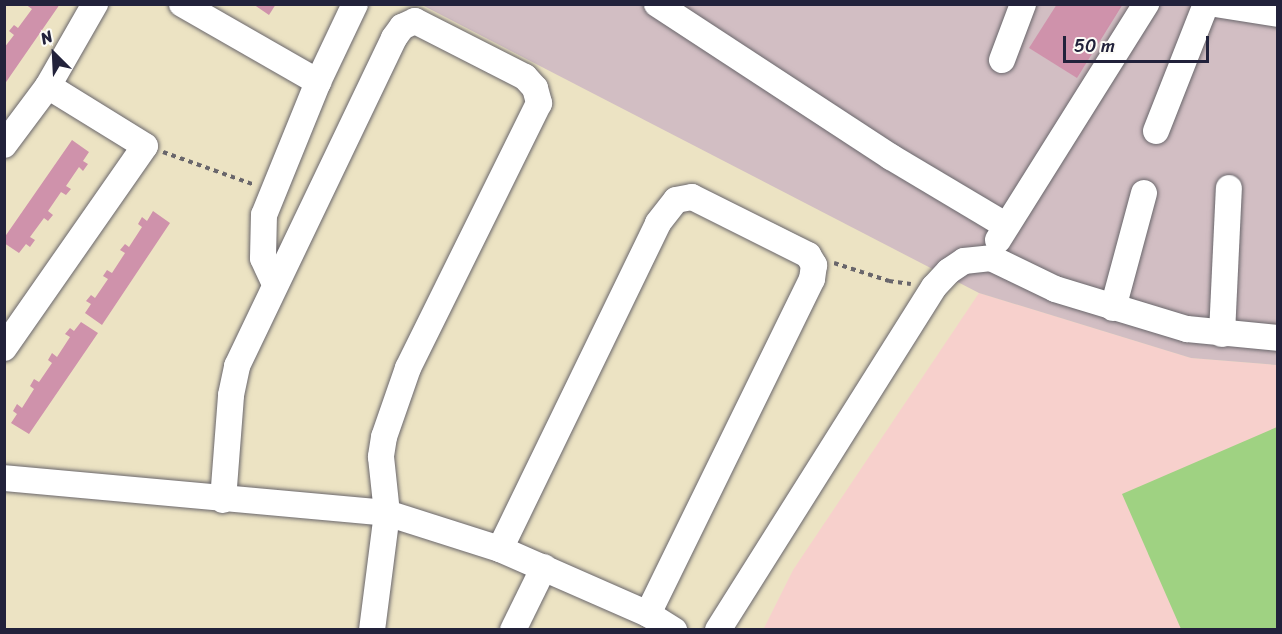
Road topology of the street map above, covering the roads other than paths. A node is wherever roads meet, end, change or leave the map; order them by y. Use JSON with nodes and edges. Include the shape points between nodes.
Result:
{"nodes":[{"id":1,"x":95,"y":4,"type":"edge"},
{"id":2,"x":182,"y":4,"type":"edge"},
{"id":3,"x":355,"y":4,"type":"edge"},
{"id":4,"x":657,"y":4,"type":"edge"},
{"id":5,"x":1023,"y":4,"type":"edge"},
{"id":6,"x":1146,"y":4,"type":"edge"},
{"id":7,"x":1220,"y":5,"type":"edge"},
{"id":8,"x":1278,"y":14,"type":"edge"},
{"id":9,"x":1002,"y":60,"type":"dead end"},
{"id":10,"x":318,"y":82,"type":"junction"},
{"id":11,"x":48,"y":86,"type":"junction"},
{"id":12,"x":14,"y":113,"type":"edge"},
{"id":13,"x":1156,"y":131,"type":"dead end"},
{"id":14,"x":4,"y":146,"type":"edge"},
{"id":15,"x":1229,"y":188,"type":"dead end"},
{"id":16,"x":1144,"y":193,"type":"dead end"},
{"id":17,"x":1005,"y":225,"type":"junction"},
{"id":18,"x":991,"y":258,"type":"junction"},
{"id":19,"x":274,"y":282,"type":"junction"},
{"id":20,"x":1113,"y":308,"type":"junction"},
{"id":21,"x":1222,"y":334,"type":"junction"},
{"id":22,"x":1278,"y":338,"type":"edge"},
{"id":23,"x":4,"y":348,"type":"edge"},
{"id":24,"x":4,"y":478,"type":"edge"},
{"id":25,"x":223,"y":500,"type":"junction"},
{"id":26,"x":387,"y":513,"type":"junction"},
{"id":27,"x":500,"y":549,"type":"junction"},
{"id":28,"x":544,"y":567,"type":"junction"},
{"id":29,"x":648,"y":614,"type":"junction"},
{"id":30,"x":372,"y":630,"type":"edge"},
{"id":31,"x":513,"y":630,"type":"edge"},
{"id":32,"x":674,"y":630,"type":"edge"},
{"id":33,"x":718,"y":630,"type":"edge"}],
"edges":[{"from":1,"to":11,"type":"street"},
{"from":2,"to":10,"type":"street"},
{"from":3,"to":10,"type":"street"},
{"from":4,"to":17,"type":"street","via":[[891,157]]},
{"from":5,"to":9,"type":"street"},
{"from":6,"to":17,"type":"street"},
{"from":7,"to":8,"type":"street"},
{"from":7,"to":13,"type":"street"},
{"from":10,"to":19,"type":"street","via":[[272,191],[262,244],[263,258]]},
{"from":11,"to":12,"type":"street"},
{"from":11,"to":23,"type":"street","via":[[145,146]]},
{"from":12,"to":14,"type":"street"},
{"from":15,"to":21,"type":"street"},
{"from":16,"to":20,"type":"street"},
{"from":17,"to":18,"type":"street"},
{"from":18,"to":20,"type":"street","via":[[1055,289]]},
{"from":18,"to":33,"type":"street","via":[[964,261],[934,287]]},
{"from":19,"to":25,"type":"street","via":[[232,382]]},
{"from":19,"to":26,"type":"street","via":[[388,48],[402,27],[415,21],[531,82],[539,103],[396,395],[382,447]]},
{"from":20,"to":21,"type":"street","via":[[1186,330]]},
{"from":21,"to":22,"type":"street"},
{"from":24,"to":25,"type":"street"},
{"from":25,"to":26,"type":"street"},
{"from":26,"to":27,"type":"street"},
{"from":26,"to":30,"type":"street"},
{"from":27,"to":28,"type":"street"},
{"from":27,"to":29,"type":"street","via":[[666,208],[682,197],[692,197],[808,255],[814,265],[812,279]]},
{"from":28,"to":29,"type":"street"},
{"from":28,"to":31,"type":"street"},
{"from":29,"to":32,"type":"street"}]}
